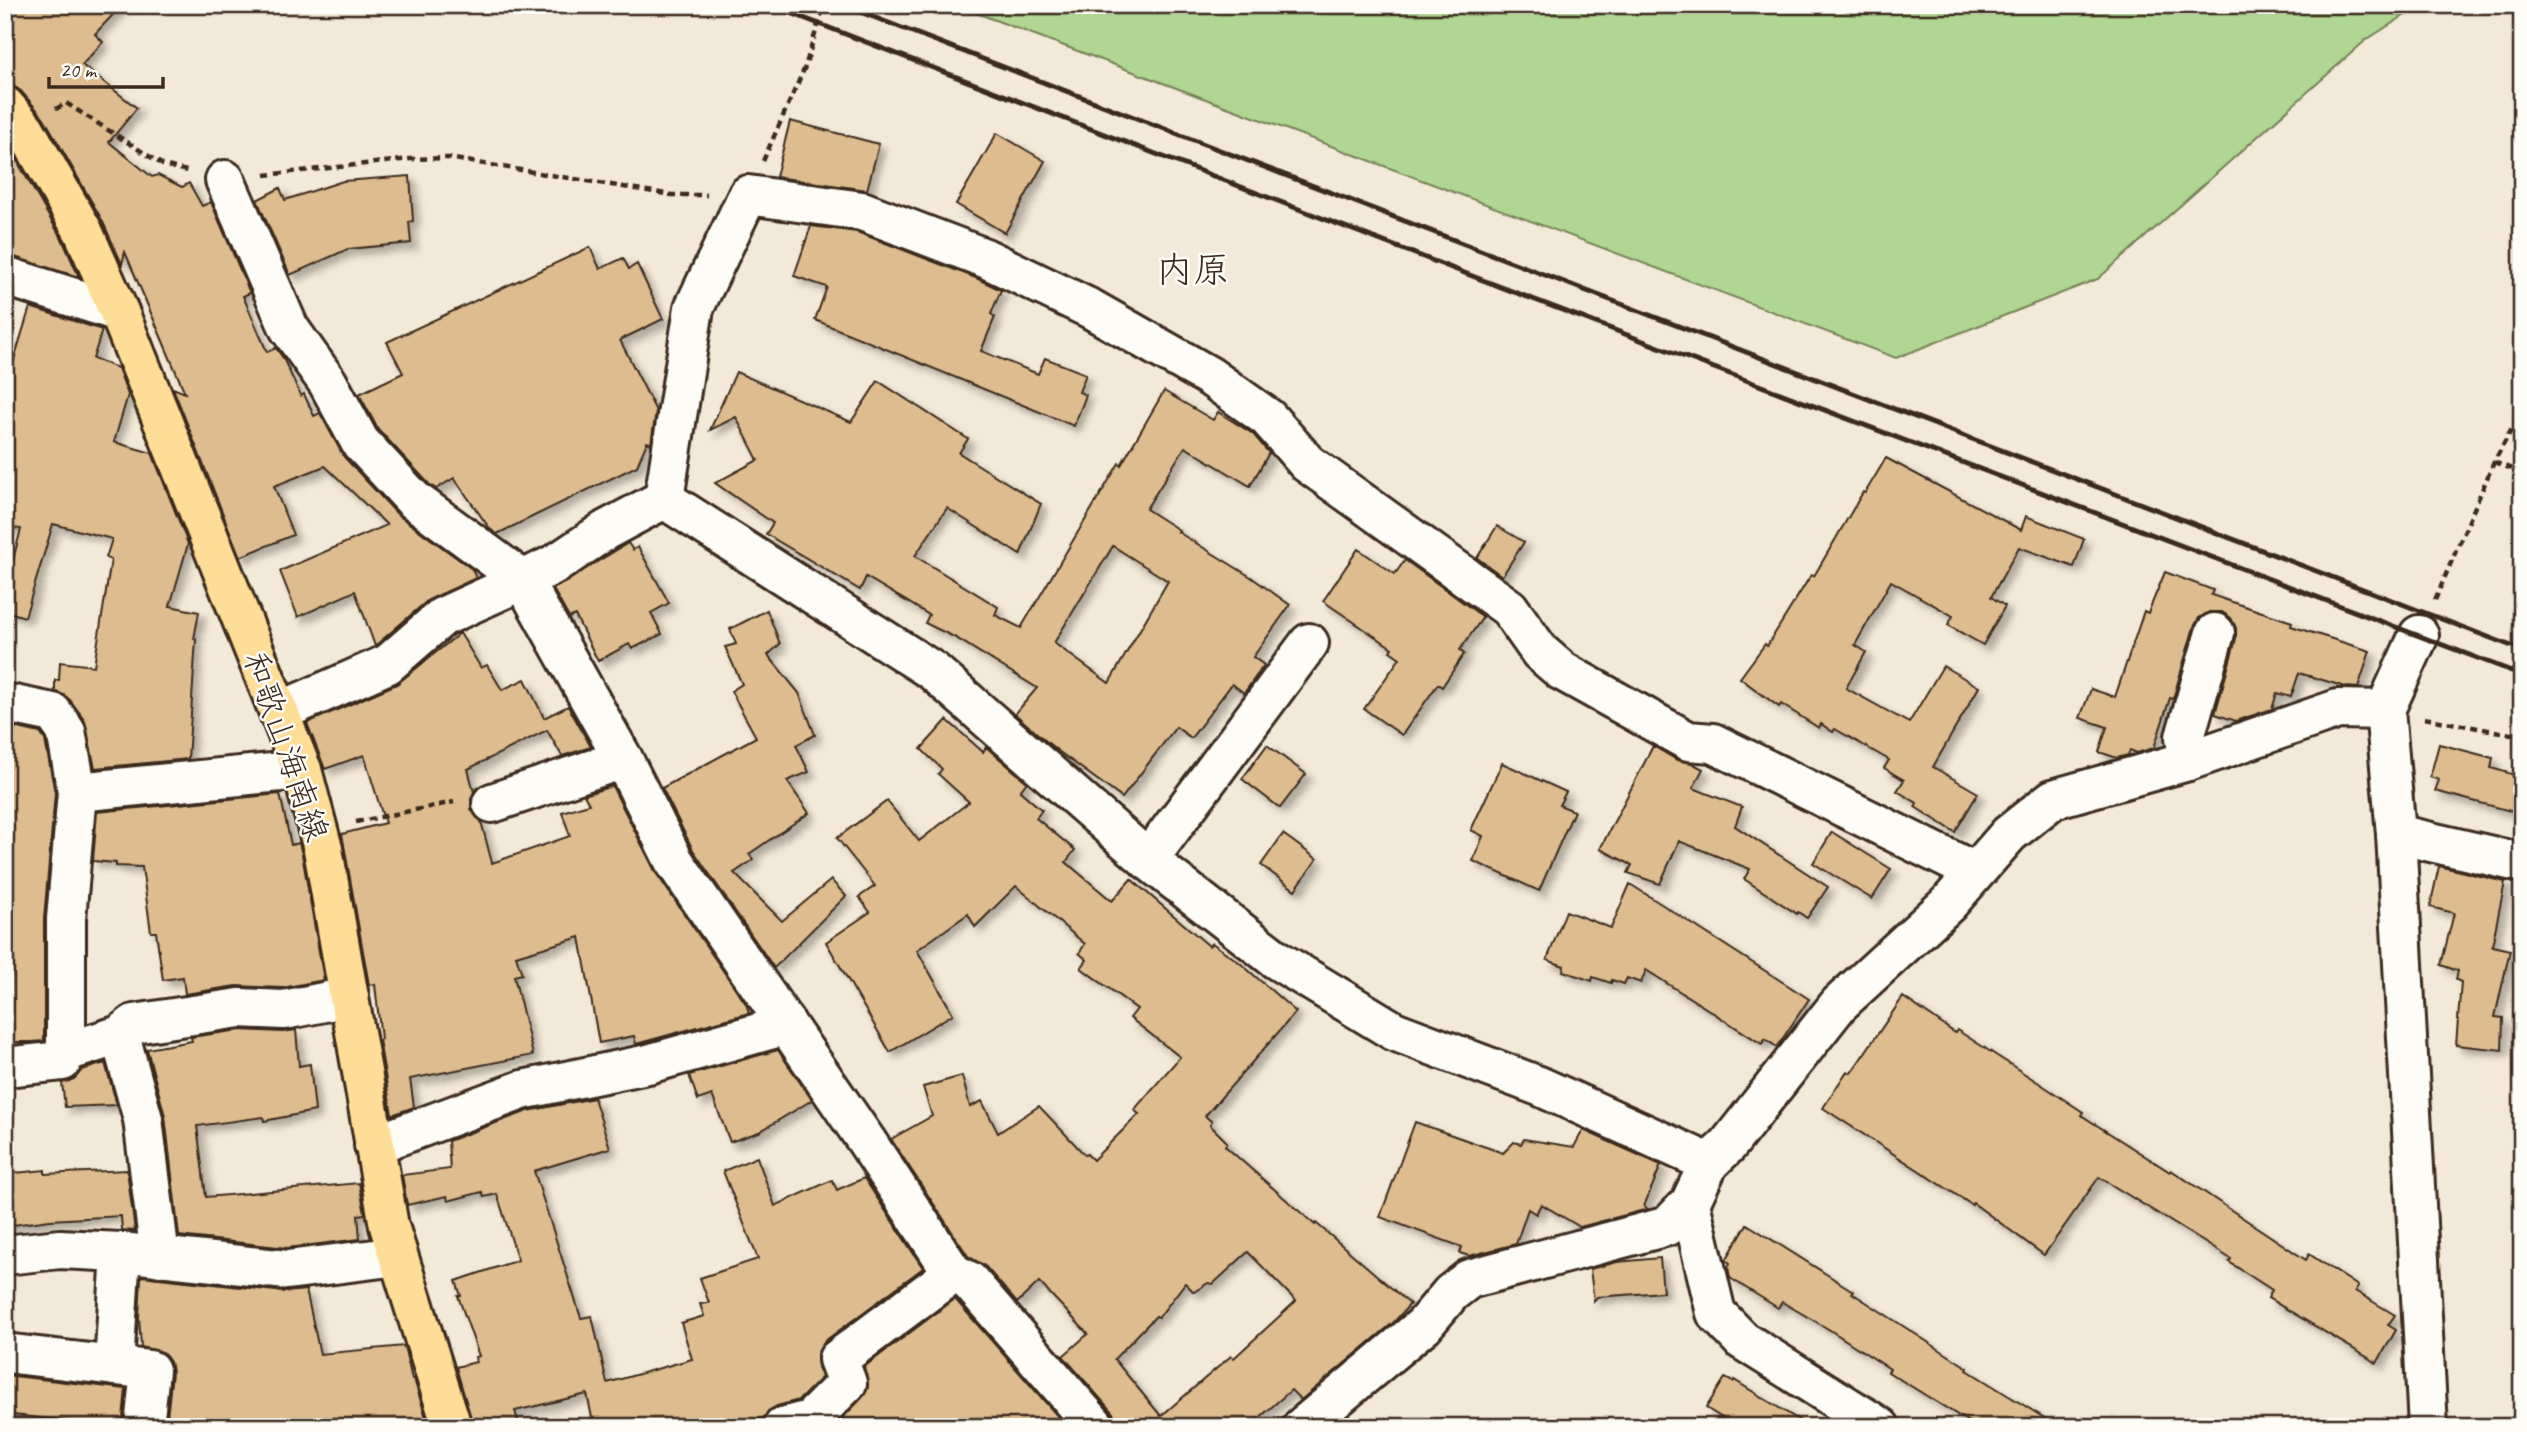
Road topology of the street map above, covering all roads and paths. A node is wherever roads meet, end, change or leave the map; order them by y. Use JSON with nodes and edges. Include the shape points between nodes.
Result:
{"nodes":[{"id":1,"x":824,"y":5,"type":"edge"},
{"id":2,"x":15,"y":117,"type":"edge"},
{"id":3,"x":225,"y":180,"type":"junction"},
{"id":4,"x":748,"y":195,"type":"junction"},
{"id":5,"x":5,"y":276,"type":"edge"},
{"id":6,"x":119,"y":312,"type":"junction"},
{"id":7,"x":2522,"y":410,"type":"edge"},
{"id":8,"x":2494,"y":462,"type":"junction"},
{"id":9,"x":2522,"y":472,"type":"edge"},
{"id":10,"x":664,"y":499,"type":"junction"},
{"id":11,"x":523,"y":580,"type":"junction"},
{"id":12,"x":2215,"y":633,"type":"dead end"},
{"id":13,"x":2419,"y":635,"type":"joint"},
{"id":14,"x":1309,"y":643,"type":"dead end"},
{"id":15,"x":5,"y":703,"type":"edge"},
{"id":16,"x":2385,"y":710,"type":"junction"},
{"id":17,"x":281,"y":711,"type":"junction"},
{"id":18,"x":2522,"y":736,"type":"edge"},
{"id":19,"x":623,"y":759,"type":"junction"},
{"id":20,"x":2188,"y":761,"type":"junction"},
{"id":21,"x":302,"y":769,"type":"junction"},
{"id":22,"x":77,"y":792,"type":"junction"},
{"id":23,"x":492,"y":803,"type":"joint"},
{"id":24,"x":318,"y":830,"type":"junction"},
{"id":25,"x":2396,"y":834,"type":"junction"},
{"id":26,"x":1148,"y":860,"type":"junction"},
{"id":27,"x":2522,"y":863,"type":"edge"},
{"id":28,"x":1975,"y":872,"type":"junction"},
{"id":29,"x":349,"y":997,"type":"junction"},
{"id":30,"x":787,"y":1025,"type":"junction"},
{"id":31,"x":120,"y":1034,"type":"junction"},
{"id":32,"x":66,"y":1052,"type":"junction"},
{"id":33,"x":5,"y":1068,"type":"edge"},
{"id":34,"x":374,"y":1145,"type":"junction"},
{"id":35,"x":1709,"y":1163,"type":"junction"},
{"id":36,"x":1679,"y":1214,"type":"junction"},
{"id":37,"x":121,"y":1252,"type":"junction"},
{"id":38,"x":5,"y":1255,"type":"edge"},
{"id":39,"x":160,"y":1256,"type":"junction"},
{"id":40,"x":398,"y":1256,"type":"junction"},
{"id":41,"x":953,"y":1273,"type":"junction"},
{"id":42,"x":5,"y":1353,"type":"edge"},
{"id":43,"x":114,"y":1366,"type":"junction"},
{"id":44,"x":144,"y":1427,"type":"edge"},
{"id":45,"x":452,"y":1427,"type":"edge"},
{"id":46,"x":783,"y":1427,"type":"edge"},
{"id":47,"x":1096,"y":1427,"type":"edge"},
{"id":48,"x":1302,"y":1427,"type":"edge"},
{"id":49,"x":1880,"y":1427,"type":"edge"},
{"id":50,"x":2428,"y":1427,"type":"edge"}],
"edges":[{"from":1,"to":4,"type":"path","via":[[805,67]]},
{"from":2,"to":3,"type":"path","via":[[66,103],[163,166]]},
{"from":2,"to":6,"type":"main road","name":"和歌山海南線","via":[[83,232]]},
{"from":3,"to":4,"type":"path","via":[[449,158],[672,195]]},
{"from":3,"to":11,"type":"street","via":[[289,328],[328,383],[360,442],[414,500]]},
{"from":4,"to":10,"type":"street","via":[[694,308]]},
{"from":4,"to":28,"type":"street","via":[[862,211],[985,258],[1091,309],[1209,376],[1268,418],[1307,463],[1509,608],[1540,652],[1562,671],[1688,741],[1713,743]]},
{"from":5,"to":6,"type":"street"},
{"from":6,"to":17,"type":"main road","name":"和歌山海南線"},
{"from":7,"to":8,"type":"path"},
{"from":8,"to":9,"type":"path"},
{"from":8,"to":13,"type":"path"},
{"from":10,"to":11,"type":"street"},
{"from":10,"to":26,"type":"street","via":[[933,671]]},
{"from":11,"to":17,"type":"street","via":[[442,617],[387,664]]},
{"from":11,"to":19,"type":"street"},
{"from":12,"to":20,"type":"street","via":[[2185,737]]},
{"from":13,"to":16,"type":"street"},
{"from":14,"to":26,"type":"street"},
{"from":15,"to":22,"type":"street","via":[[53,713],[66,731]]},
{"from":16,"to":18,"type":"path"},
{"from":16,"to":20,"type":"street","via":[[2338,709]]},
{"from":16,"to":25,"type":"street"},
{"from":17,"to":21,"type":"main road","name":"和歌山海南線"},
{"from":19,"to":23,"type":"street"},
{"from":19,"to":30,"type":"street","via":[[674,861]]},
{"from":20,"to":28,"type":"street","via":[[2053,799],[2009,834]]},
{"from":21,"to":22,"type":"street"},
{"from":21,"to":24,"type":"main road","name":"和歌山海南線"},
{"from":22,"to":32,"type":"street","via":[[66,919]]},
{"from":23,"to":24,"type":"path","via":[[478,798]]},
{"from":24,"to":29,"type":"main road","name":"和歌山海南線"},
{"from":25,"to":27,"type":"street"},
{"from":25,"to":50,"type":"street"},
{"from":26,"to":35,"type":"street","via":[[1277,960],[1394,1031],[1539,1086]]},
{"from":28,"to":35,"type":"street","via":[[1948,904],[1839,1004]]},
{"from":29,"to":31,"type":"street","via":[[284,1010],[239,1008],[134,1024]]},
{"from":29,"to":34,"type":"main road","name":"和歌山海南線"},
{"from":30,"to":34,"type":"street","via":[[648,1064],[522,1090]]},
{"from":30,"to":41,"type":"street"},
{"from":31,"to":32,"type":"street"},
{"from":31,"to":39,"type":"street","via":[[143,1119]]},
{"from":32,"to":33,"type":"street","via":[[62,1061]]},
{"from":34,"to":40,"type":"main road","name":"和歌山海南線"},
{"from":35,"to":36,"type":"street"},
{"from":36,"to":48,"type":"street","via":[[1469,1279],[1424,1325]]},
{"from":36,"to":49,"type":"street","via":[[1716,1313],[1742,1340]]},
{"from":37,"to":38,"type":"street","via":[[60,1250]]},
{"from":37,"to":39,"type":"street"},
{"from":37,"to":43,"type":"street"},
{"from":39,"to":40,"type":"street","via":[[287,1270]]},
{"from":40,"to":45,"type":"main road","name":"和歌山海南線"},
{"from":41,"to":46,"type":"street","via":[[838,1359],[847,1383],[810,1420]]},
{"from":41,"to":47,"type":"street","via":[[969,1281]]},
{"from":42,"to":43,"type":"street"},
{"from":43,"to":44,"type":"street","via":[[150,1370]]}]}
